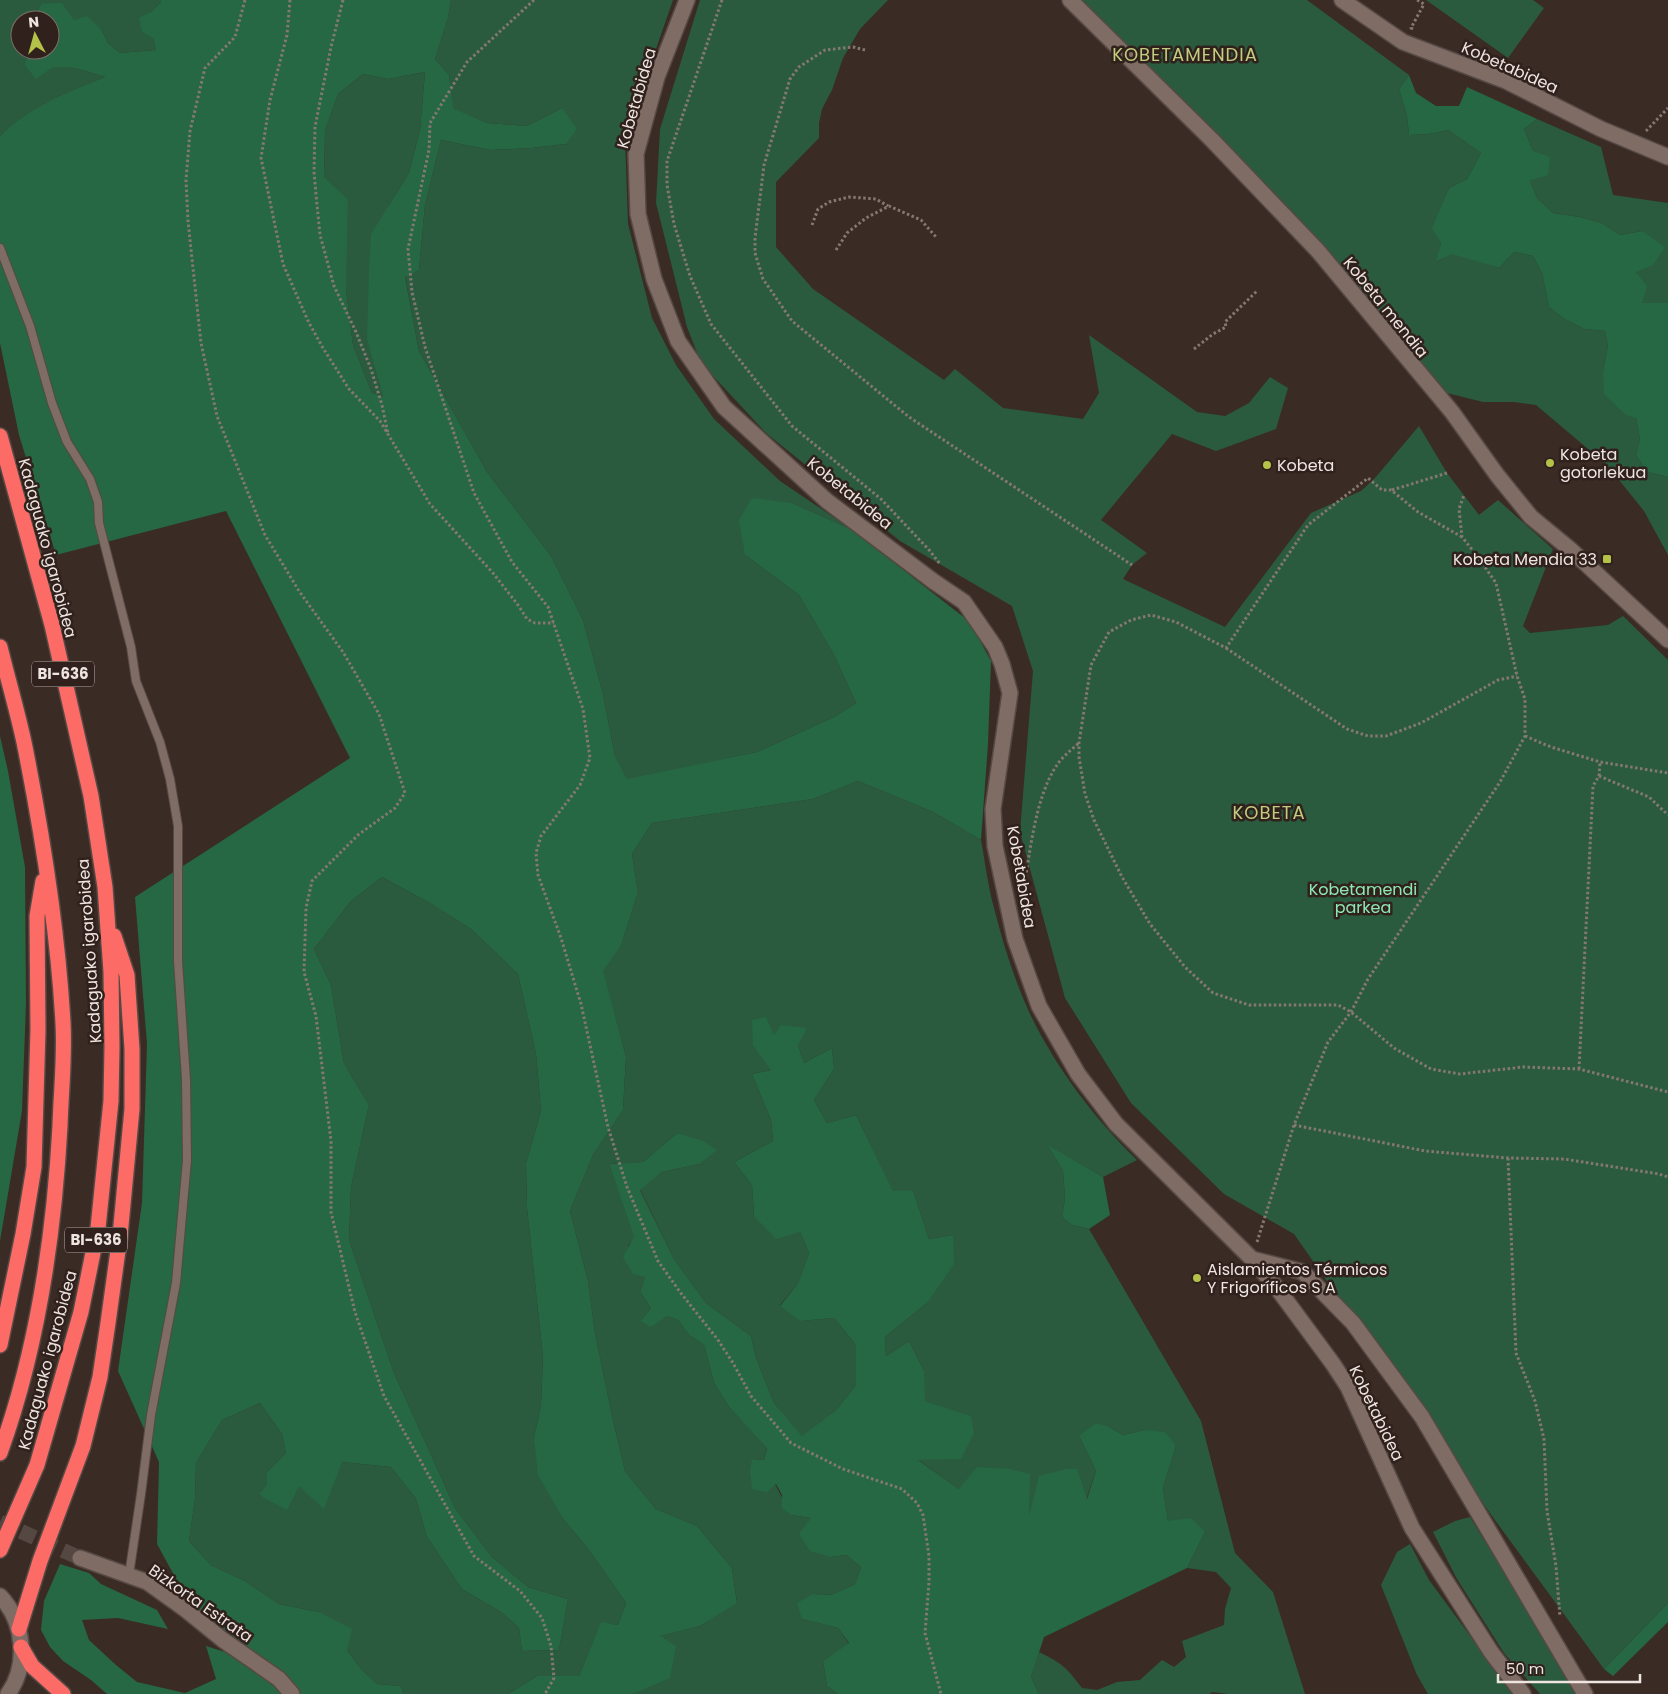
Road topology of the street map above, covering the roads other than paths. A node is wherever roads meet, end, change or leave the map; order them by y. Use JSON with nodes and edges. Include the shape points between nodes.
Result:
{"nodes":[{"id":1,"x":687,"y":0,"type":"edge"},
{"id":2,"x":1070,"y":0,"type":"edge"},
{"id":3,"x":1342,"y":0,"type":"edge"},
{"id":4,"x":1668,"y":157,"type":"edge"},
{"id":5,"x":0,"y":248,"type":"edge"},
{"id":6,"x":0,"y":436,"type":"edge"},
{"id":7,"x":1668,"y":640,"type":"edge"},
{"id":8,"x":0,"y":647,"type":"edge"},
{"id":9,"x":46,"y":867,"type":"junction"},
{"id":10,"x":107,"y":916,"type":"junction"},
{"id":11,"x":1252,"y":1259,"type":"junction"},
{"id":12,"x":0,"y":1345,"type":"edge"},
{"id":13,"x":0,"y":1453,"type":"edge"},
{"id":14,"x":0,"y":1550,"type":"edge"},
{"id":15,"x":80,"y":1558,"type":"tunnel mouth"},
{"id":16,"x":129,"y":1575,"type":"junction"},
{"id":17,"x":0,"y":1596,"type":"edge"},
{"id":18,"x":18,"y":1629,"type":"junction"},
{"id":19,"x":21,"y":1647,"type":"junction"},
{"id":20,"x":8,"y":1694,"type":"edge"},
{"id":21,"x":63,"y":1694,"type":"edge"},
{"id":22,"x":292,"y":1694,"type":"edge"},
{"id":23,"x":1523,"y":1694,"type":"edge"},
{"id":24,"x":1585,"y":1694,"type":"edge"}],
"edges":[{"from":1,"to":11,"type":"street","name":"Kobetabidea","via":[[657,77],[636,154],[638,214],[654,279],[678,341],[724,407],[827,501],[964,602],[995,647],[1010,693],[993,809],[995,846],[1015,939],[1039,1006],[1078,1074],[1116,1124]]},
{"from":2,"to":7,"type":"street","name":"Kobeta mendia","via":[[1318,250],[1452,412],[1497,476],[1531,517]]},
{"from":3,"to":4,"type":"street","name":"Kobetabidea","via":[[1403,42],[1506,81],[1601,129]]},
{"from":5,"to":16,"type":"lane","via":[[30,326],[67,442],[90,479],[98,502],[99,523],[131,647],[136,681],[160,742],[178,826],[178,961],[186,1079],[187,1160],[176,1283],[151,1415]]},
{"from":6,"to":10,"type":"highway","name":"Kadaguako igarobidea","number":"BI-636","via":[[52,625],[91,796]]},
{"from":8,"to":9,"type":"highway","name":"Kadaguako igarobidea","number":"BI-636","via":[[24,746]]},
{"from":9,"to":12,"type":"highway","via":[[37,916],[34,1167]]},
{"from":9,"to":13,"type":"highway","name":"Kadaguako igarobidea","number":"BI-636","via":[[63,1025],[58,1163],[42,1296],[24,1378]]},
{"from":10,"to":14,"type":"highway","name":"Kadaguako igarobidea","number":"BI-636","via":[[111,972],[111,1101],[98,1228],[81,1312],[37,1465]]},
{"from":10,"to":18,"type":"highway","via":[[127,975],[132,1049],[132,1109],[120,1236],[100,1377],[85,1437]]},
{"from":11,"to":23,"type":"street","name":"Kobetabidea","via":[[1348,1387],[1412,1528],[1491,1652]]},
{"from":11,"to":24,"type":"street","via":[[1303,1272],[1353,1323],[1422,1417]]},
{"from":15,"to":16,"type":"street","name":"Bizkorta Estrata"},
{"from":16,"to":22,"type":"street","name":"Bizkorta Estrata","via":[[146,1582],[186,1610],[279,1678]]},
{"from":17,"to":18,"type":"street"},
{"from":18,"to":19,"type":"street"},
{"from":19,"to":20,"type":"street","via":[[17,1677]]},
{"from":19,"to":21,"type":"highway","via":[[32,1666]]}]}
